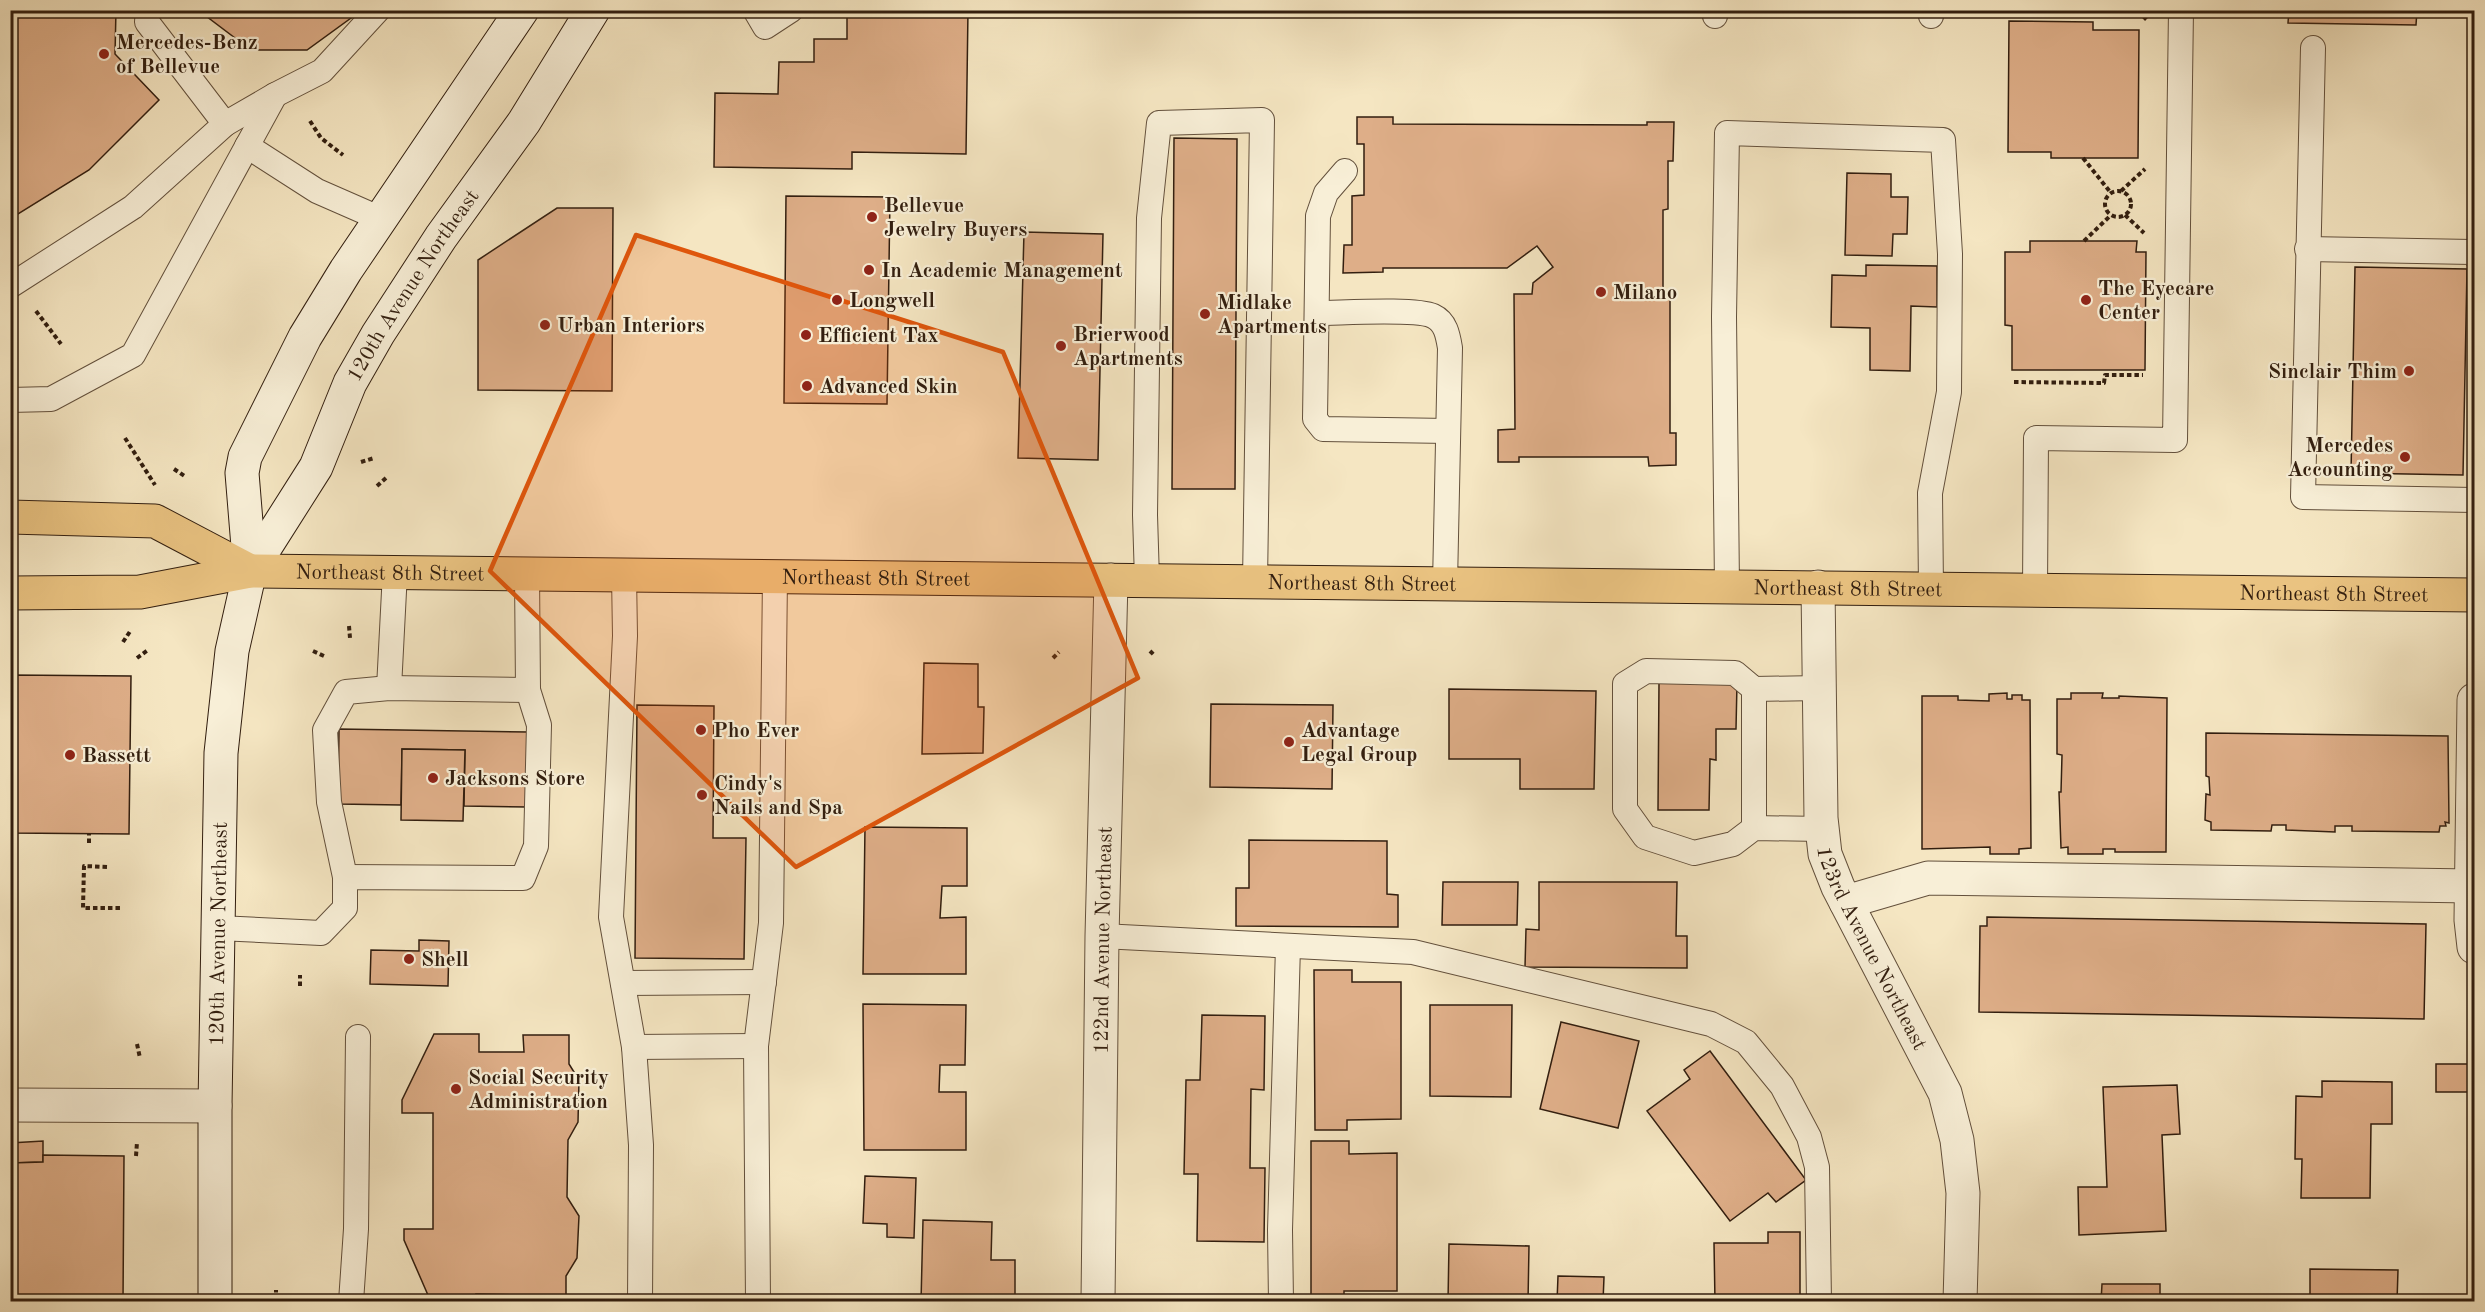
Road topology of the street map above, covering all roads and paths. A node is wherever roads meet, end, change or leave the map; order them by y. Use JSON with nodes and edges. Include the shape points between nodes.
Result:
{"nodes":[{"id":1,"x":148,"y":10,"type":"edge"},
{"id":2,"x":378,"y":10,"type":"edge"},
{"id":3,"x":522,"y":10,"type":"edge"},
{"id":4,"x":592,"y":10,"type":"edge"},
{"id":5,"x":755,"y":10,"type":"edge"},
{"id":6,"x":791,"y":10,"type":"edge"},
{"id":7,"x":2181,"y":10,"type":"edge"},
{"id":8,"x":2313,"y":48,"type":"dead end"},
{"id":9,"x":275,"y":94,"type":"junction"},
{"id":10,"x":310,"y":121,"type":"dead end"},
{"id":11,"x":225,"y":124,"type":"junction"},
{"id":12,"x":247,"y":146,"type":"junction"},
{"id":13,"x":343,"y":154,"type":"dead end"},
{"id":14,"x":2083,"y":158,"type":"dead end"},
{"id":15,"x":1345,"y":171,"type":"dead end"},
{"id":16,"x":2111,"y":193,"type":"junction"},
{"id":17,"x":2111,"y":215,"type":"junction"},
{"id":18,"x":2126,"y":215,"type":"junction"},
{"id":19,"x":381,"y":219,"type":"junction"},
{"id":20,"x":2146,"y":236,"type":"dead end"},
{"id":21,"x":2084,"y":241,"type":"dead end"},
{"id":22,"x":2307,"y":249,"type":"junction"},
{"id":23,"x":2475,"y":255,"type":"edge"},
{"id":24,"x":10,"y":286,"type":"edge"},
{"id":25,"x":36,"y":311,"type":"dead end"},
{"id":26,"x":1317,"y":313,"type":"junction"},
{"id":27,"x":61,"y":344,"type":"dead end"},
{"id":28,"x":2152,"y":375,"type":"dead end"},
{"id":29,"x":2014,"y":382,"type":"dead end"},
{"id":30,"x":10,"y":400,"type":"edge"},
{"id":31,"x":1448,"y":431,"type":"junction"},
{"id":32,"x":124,"y":438,"type":"dead end"},
{"id":33,"x":374,"y":458,"type":"dead end"},
{"id":34,"x":362,"y":462,"type":"dead end"},
{"id":35,"x":174,"y":469,"type":"dead end"},
{"id":36,"x":186,"y":477,"type":"dead end"},
{"id":37,"x":386,"y":478,"type":"dead end"},
{"id":38,"x":155,"y":484,"type":"dead end"},
{"id":39,"x":377,"y":486,"type":"dead end"},
{"id":40,"x":2475,"y":500,"type":"edge"},
{"id":41,"x":10,"y":518,"type":"edge"},
{"id":42,"x":250,"y":571,"type":"junction"},
{"id":43,"x":395,"y":572,"type":"junction"},
{"id":44,"x":527,"y":574,"type":"junction"},
{"id":45,"x":624,"y":575,"type":"junction"},
{"id":46,"x":775,"y":576,"type":"junction"},
{"id":47,"x":1111,"y":580,"type":"junction"},
{"id":48,"x":1147,"y":580,"type":"junction"},
{"id":49,"x":1255,"y":582,"type":"junction"},
{"id":50,"x":1445,"y":584,"type":"junction"},
{"id":51,"x":1727,"y":586,"type":"junction"},
{"id":52,"x":1818,"y":587,"type":"junction"},
{"id":53,"x":1931,"y":588,"type":"junction"},
{"id":54,"x":2035,"y":590,"type":"junction"},
{"id":55,"x":10,"y":593,"type":"edge"},
{"id":56,"x":2475,"y":595,"type":"edge"},
{"id":57,"x":349,"y":626,"type":"dead end"},
{"id":58,"x":130,"y":630,"type":"dead end"},
{"id":59,"x":350,"y":638,"type":"dead end"},
{"id":60,"x":123,"y":642,"type":"dead end"},
{"id":61,"x":148,"y":650,"type":"dead end"},
{"id":62,"x":313,"y":651,"type":"dead end"},
{"id":63,"x":1150,"y":651,"type":"dead end"},
{"id":64,"x":1059,"y":652,"type":"dead end"},
{"id":65,"x":324,"y":656,"type":"dead end"},
{"id":66,"x":1155,"y":656,"type":"dead end"},
{"id":67,"x":137,"y":657,"type":"dead end"},
{"id":68,"x":1053,"y":658,"type":"dead end"},
{"id":69,"x":1819,"y":687,"type":"junction"},
{"id":70,"x":389,"y":688,"type":"junction"},
{"id":71,"x":1754,"y":689,"type":"junction"},
{"id":72,"x":528,"y":690,"type":"junction"},
{"id":73,"x":2474,"y":700,"type":"edge"},
{"id":74,"x":1754,"y":828,"type":"junction"},
{"id":75,"x":1822,"y":829,"type":"junction"},
{"id":76,"x":89,"y":834,"type":"dead end"},
{"id":77,"x":89,"y":843,"type":"dead end"},
{"id":78,"x":107,"y":867,"type":"dead end"},
{"id":79,"x":345,"y":877,"type":"junction"},
{"id":80,"x":2472,"y":886,"type":"junction"},
{"id":81,"x":1846,"y":902,"type":"junction"},
{"id":82,"x":120,"y":908,"type":"dead end"},
{"id":83,"x":218,"y":928,"type":"junction"},
{"id":84,"x":1102,"y":936,"type":"junction"},
{"id":85,"x":1288,"y":946,"type":"junction"},
{"id":86,"x":2475,"y":947,"type":"edge"},
{"id":87,"x":300,"y":975,"type":"dead end"},
{"id":88,"x":764,"y":981,"type":"junction"},
{"id":89,"x":623,"y":983,"type":"junction"},
{"id":90,"x":300,"y":987,"type":"dead end"},
{"id":91,"x":358,"y":1036,"type":"dead end"},
{"id":92,"x":137,"y":1044,"type":"dead end"},
{"id":93,"x":756,"y":1046,"type":"junction"},
{"id":94,"x":634,"y":1047,"type":"junction"},
{"id":95,"x":140,"y":1058,"type":"dead end"},
{"id":96,"x":10,"y":1105,"type":"edge"},
{"id":97,"x":215,"y":1106,"type":"junction"},
{"id":98,"x":137,"y":1138,"type":"dead end"},
{"id":99,"x":136,"y":1156,"type":"dead end"},
{"id":100,"x":276,"y":1290,"type":"dead end"},
{"id":101,"x":276,"y":1300,"type":"edge"},
{"id":102,"x":215,"y":1302,"type":"edge"},
{"id":103,"x":351,"y":1302,"type":"edge"},
{"id":104,"x":640,"y":1302,"type":"edge"},
{"id":105,"x":759,"y":1302,"type":"edge"},
{"id":106,"x":1098,"y":1302,"type":"edge"},
{"id":107,"x":1281,"y":1302,"type":"edge"},
{"id":108,"x":1819,"y":1302,"type":"edge"},
{"id":109,"x":1959,"y":1302,"type":"edge"}],
"edges":[{"from":1,"to":11,"type":"lane","via":[[147,22]]},
{"from":2,"to":9,"type":"lane","via":[[322,70]]},
{"from":3,"to":19,"type":"street","name":"120th Avenue Northeast"},
{"from":4,"to":42,"type":"street","name":"120th Avenue Northeast","via":[[524,122],[441,237],[378,334],[351,383],[316,466]]},
{"from":5,"to":6,"type":"lane","via":[[765,27]]},
{"from":7,"to":54,"type":"lane","via":[[2175,440],[2036,438]]},
{"from":8,"to":22,"type":"lane"},
{"from":9,"to":11,"type":"lane"},
{"from":9,"to":12,"type":"lane"},
{"from":10,"to":13,"type":"path","via":[[321,138]]},
{"from":11,"to":24,"type":"lane","via":[[133,207]]},
{"from":12,"to":19,"type":"lane","via":[[317,191]]},
{"from":12,"to":30,"type":"lane","via":[[133,356],[51,399]]},
{"from":14,"to":16,"type":"path"},
{"from":15,"to":26,"type":"lane","via":[[1326,193],[1318,216]]},
{"from":16,"to":17,"type":"path","via":[[2105,206]]},
{"from":16,"to":18,"type":"path","via":[[2118,190],[2128,195],[2131,207]]},
{"from":17,"to":18,"type":"path"},
{"from":17,"to":21,"type":"path"},
{"from":18,"to":20,"type":"path"},
{"from":19,"to":42,"type":"street","name":"120th Avenue Northeast","via":[[305,337],[245,457],[242,473]]},
{"from":22,"to":23,"type":"lane"},
{"from":22,"to":40,"type":"lane","via":[[2303,497]]},
{"from":25,"to":27,"type":"path"},
{"from":26,"to":31,"type":"lane","via":[[1417,313],[1435,317],[1447,331],[1450,348]]},
{"from":26,"to":31,"type":"lane","via":[[1315,419],[1323,429]]},
{"from":28,"to":29,"type":"path","via":[[2104,375],[2104,383]]},
{"from":31,"to":50,"type":"lane"},
{"from":32,"to":38,"type":"path"},
{"from":33,"to":34,"type":"path"},
{"from":35,"to":36,"type":"path"},
{"from":37,"to":39,"type":"path"},
{"from":41,"to":42,"type":"main road","name":"Northeast 8th Street","via":[[155,520]]},
{"from":42,"to":43,"type":"main road","name":"Northeast 8th Street"},
{"from":42,"to":55,"type":"main road","name":"Northeast 8th Street","via":[[140,592]]},
{"from":42,"to":83,"type":"street","name":"120th Avenue Northeast","via":[[232,651],[221,753]]},
{"from":43,"to":44,"type":"main road","name":"Northeast 8th Street"},
{"from":43,"to":70,"type":"lane"},
{"from":44,"to":45,"type":"main road","name":"Northeast 8th Street"},
{"from":44,"to":72,"type":"lane"},
{"from":45,"to":46,"type":"main road","name":"Northeast 8th Street"},
{"from":45,"to":89,"type":"lane","via":[[625,636],[611,917]]},
{"from":46,"to":47,"type":"main road","name":"Northeast 8th Street"},
{"from":46,"to":88,"type":"lane","via":[[771,923]]},
{"from":47,"to":48,"type":"main road","name":"Northeast 8th Street"},
{"from":47,"to":84,"type":"street","name":"122nd Avenue Northeast"},
{"from":48,"to":49,"type":"main road","name":"Northeast 8th Street"},
{"from":48,"to":49,"type":"lane","via":[[1149,218],[1159,123],[1262,120]]},
{"from":49,"to":50,"type":"main road","name":"Northeast 8th Street"},
{"from":50,"to":51,"type":"main road","name":"Northeast 8th Street"},
{"from":51,"to":52,"type":"main road","name":"Northeast 8th Street"},
{"from":51,"to":53,"type":"lane","via":[[1726,133],[1942,140],[1950,254],[1949,392],[1930,493]]},
{"from":52,"to":53,"type":"main road","name":"Northeast 8th Street"},
{"from":52,"to":69,"type":"street","name":"123rd Avenue Northeast"},
{"from":53,"to":54,"type":"main road","name":"Northeast 8th Street"},
{"from":54,"to":56,"type":"main road","name":"Northeast 8th Street"},
{"from":57,"to":59,"type":"path"},
{"from":58,"to":60,"type":"path"},
{"from":61,"to":67,"type":"path"},
{"from":62,"to":65,"type":"path"},
{"from":63,"to":66,"type":"path"},
{"from":64,"to":68,"type":"path"},
{"from":69,"to":71,"type":"lane"},
{"from":69,"to":75,"type":"street","name":"123rd Avenue Northeast"},
{"from":70,"to":72,"type":"lane"},
{"from":70,"to":79,"type":"lane","via":[[345,692],[325,730],[329,802]]},
{"from":71,"to":74,"type":"lane"},
{"from":71,"to":74,"type":"lane","via":[[1735,673],[1646,671],[1625,684],[1625,809],[1645,837],[1694,853],[1733,844]]},
{"from":72,"to":79,"type":"lane","via":[[539,725],[536,846],[524,878]]},
{"from":73,"to":80,"type":"street"},
{"from":74,"to":75,"type":"lane"},
{"from":75,"to":81,"type":"street","name":"123rd Avenue Northeast","via":[[1825,854]]},
{"from":76,"to":77,"type":"path"},
{"from":78,"to":82,"type":"path","via":[[84,866],[83,908]]},
{"from":79,"to":83,"type":"lane","via":[[345,908],[321,933]]},
{"from":80,"to":81,"type":"street","via":[[1928,878]]},
{"from":80,"to":86,"type":"street"},
{"from":81,"to":109,"type":"street","name":"123rd Avenue Northeast","via":[[1945,1093],[1957,1140],[1963,1193]]},
{"from":83,"to":97,"type":"street","name":"120th Avenue Northeast"},
{"from":84,"to":85,"type":"lane"},
{"from":84,"to":106,"type":"street","name":"122nd Avenue Northeast"},
{"from":85,"to":107,"type":"lane"},
{"from":85,"to":108,"type":"lane","via":[[1413,952],[1711,1024],[1746,1042],[1782,1086],[1809,1137],[1817,1167]]},
{"from":87,"to":90,"type":"path"},
{"from":88,"to":89,"type":"lane"},
{"from":88,"to":93,"type":"lane"},
{"from":89,"to":94,"type":"lane"},
{"from":91,"to":103,"type":"lane","via":[[356,1229]]},
{"from":92,"to":95,"type":"path"},
{"from":93,"to":94,"type":"lane"},
{"from":93,"to":105,"type":"lane"},
{"from":94,"to":104,"type":"lane","via":[[641,1145]]},
{"from":96,"to":97,"type":"street"},
{"from":97,"to":102,"type":"street","name":"120th Avenue Northeast"},
{"from":98,"to":99,"type":"path"},
{"from":100,"to":101,"type":"path"}]}
